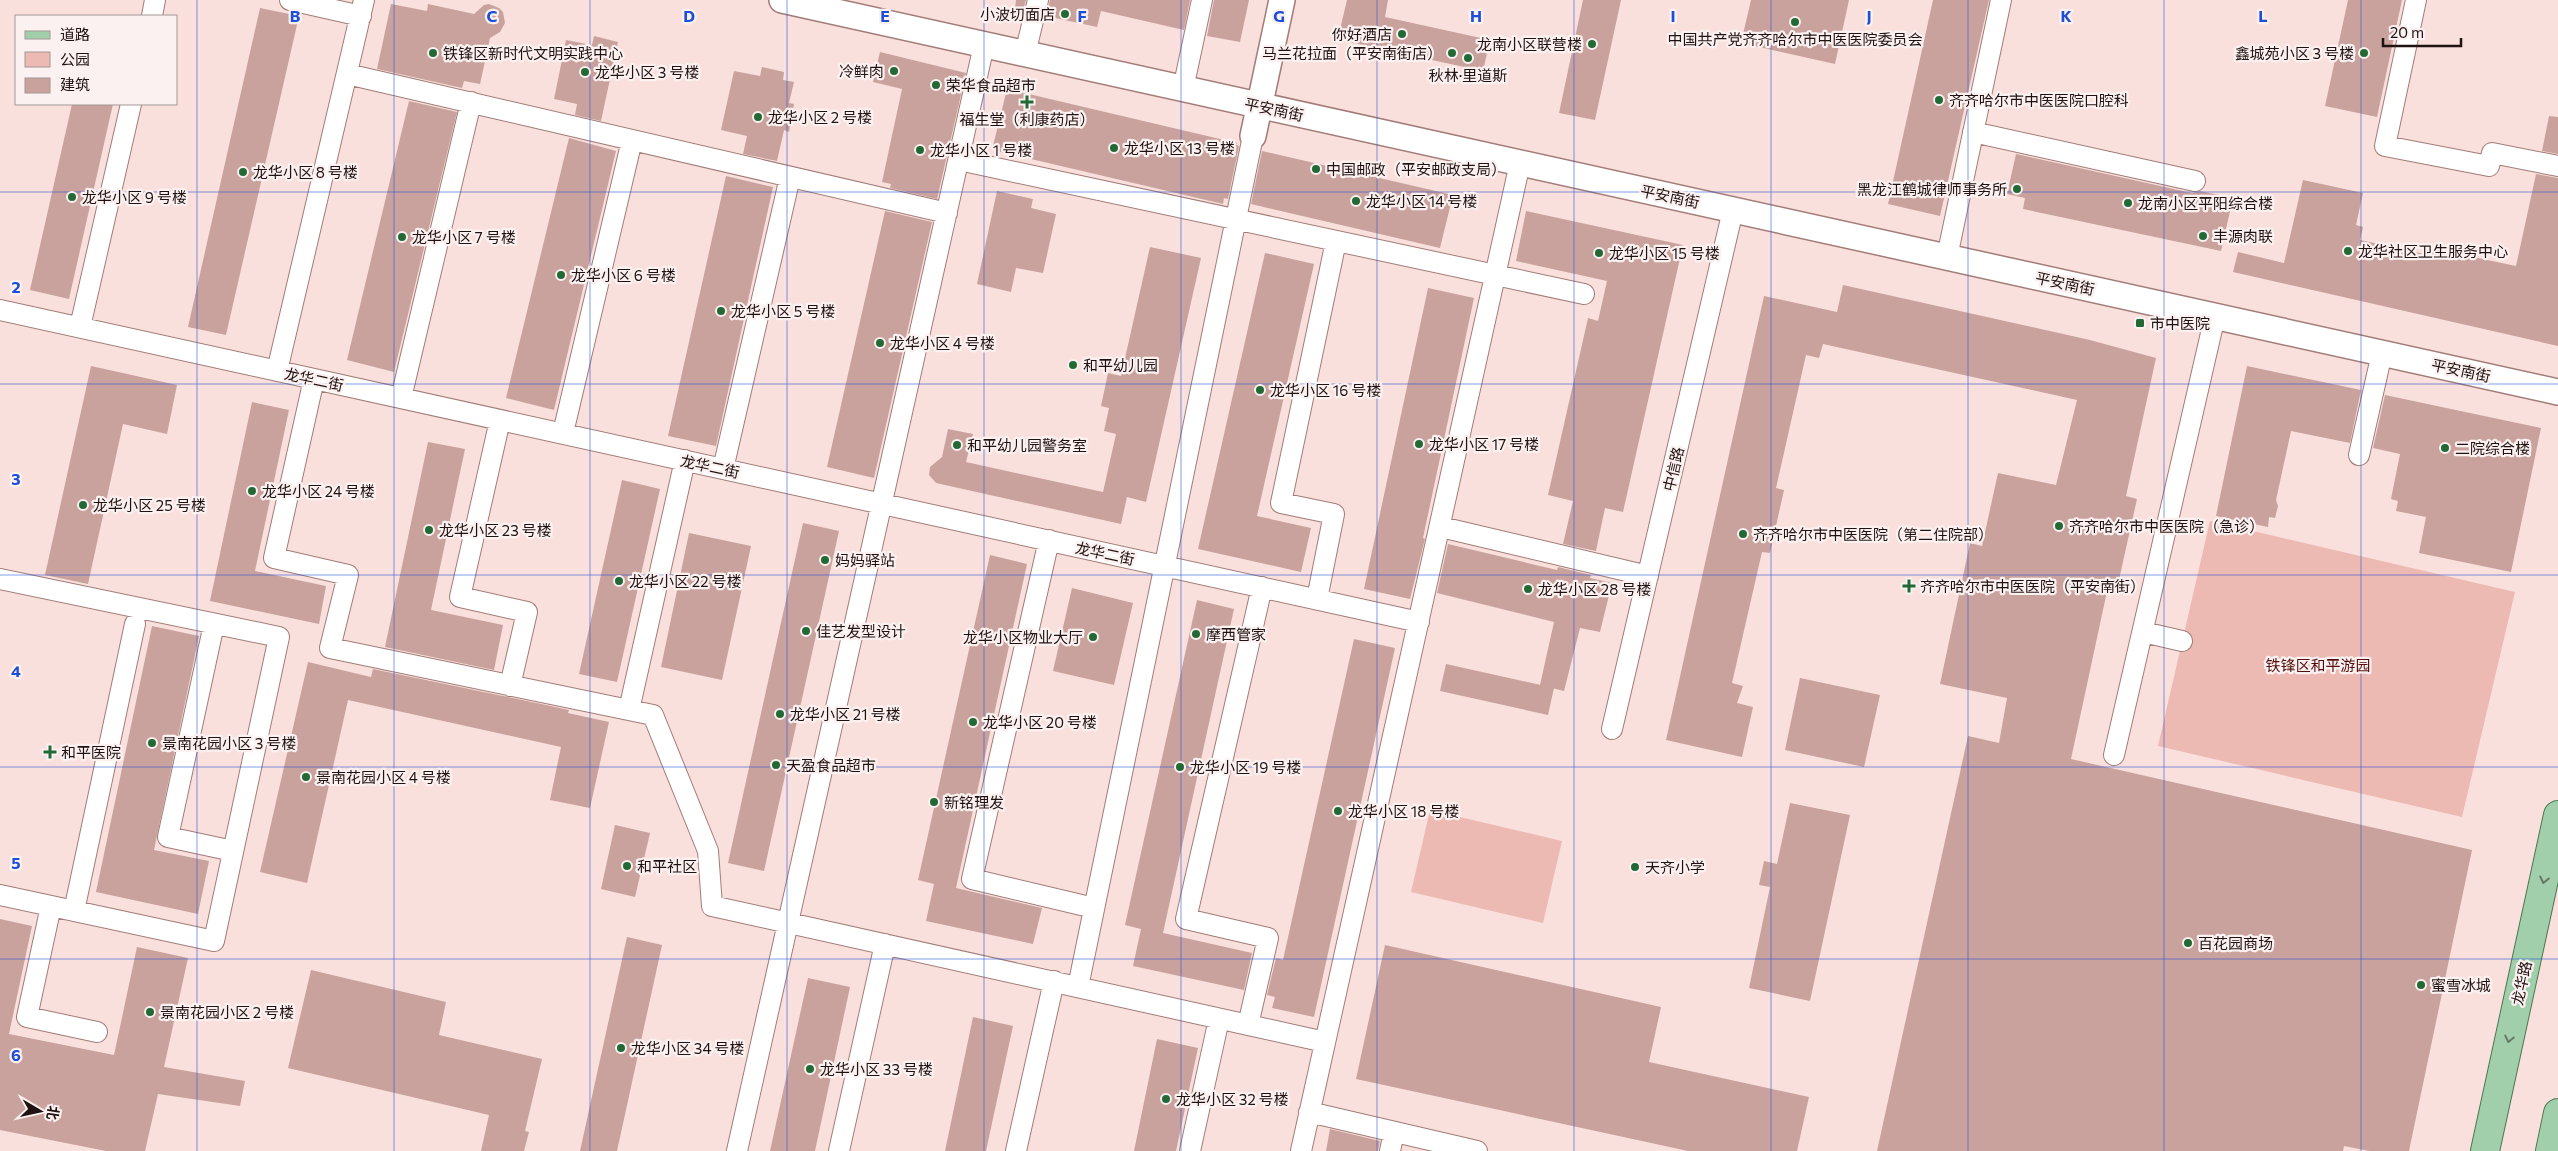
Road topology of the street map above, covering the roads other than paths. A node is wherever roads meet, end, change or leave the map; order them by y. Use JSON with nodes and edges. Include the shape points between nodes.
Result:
{"nodes":[{"id":1,"x":155,"y":0,"type":"edge"},
{"id":2,"x":290,"y":0,"type":"edge"},
{"id":3,"x":782,"y":0,"type":"edge"},
{"id":4,"x":1038,"y":0,"type":"edge"},
{"id":5,"x":1202,"y":0,"type":"edge"},
{"id":6,"x":1282,"y":0,"type":"edge"},
{"id":7,"x":2001,"y":0,"type":"edge"},
{"id":8,"x":2416,"y":0,"type":"edge"},
{"id":9,"x":363,"y":8,"type":"edge"},
{"id":10,"x":152,"y":15,"type":"edge"},
{"id":11,"x":984,"y":45,"type":"junction"},
{"id":12,"x":1025,"y":54,"type":"junction"},
{"id":13,"x":347,"y":74,"type":"junction"},
{"id":14,"x":1183,"y":89,"type":"junction"},
{"id":15,"x":471,"y":102,"type":"junction"},
{"id":16,"x":131,"y":105,"type":"edge"},
{"id":17,"x":1259,"y":105,"type":"junction"},
{"id":18,"x":1973,"y":132,"type":"junction"},
{"id":19,"x":1253,"y":136,"type":"joint"},
{"id":20,"x":632,"y":140,"type":"junction"},
{"id":21,"x":959,"y":160,"type":"junction"},
{"id":22,"x":1520,"y":163,"type":"junction"},
{"id":23,"x":2558,"y":166,"type":"edge"},
{"id":24,"x":790,"y":177,"type":"junction"},
{"id":25,"x":2195,"y":181,"type":"dead end"},
{"id":26,"x":1733,"y":210,"type":"junction"},
{"id":27,"x":947,"y":214,"type":"junction"},
{"id":28,"x":1236,"y":220,"type":"junction"},
{"id":29,"x":1336,"y":241,"type":"junction"},
{"id":30,"x":1947,"y":257,"type":"junction"},
{"id":31,"x":1496,"y":275,"type":"junction"},
{"id":32,"x":1584,"y":294,"type":"dead end"},
{"id":33,"x":0,"y":310,"type":"edge"},
{"id":34,"x":2215,"y":316,"type":"junction"},
{"id":35,"x":80,"y":327,"type":"junction"},
{"id":36,"x":2382,"y":353,"type":"junction"},
{"id":37,"x":277,"y":371,"type":"junction"},
{"id":38,"x":314,"y":379,"type":"junction"},
{"id":39,"x":2558,"y":392,"type":"edge"},
{"id":40,"x":401,"y":398,"type":"junction"},
{"id":41,"x":500,"y":420,"type":"junction"},
{"id":42,"x":563,"y":433,"type":"junction"},
{"id":43,"x":2360,"y":455,"type":"dead end"},
{"id":44,"x":685,"y":460,"type":"junction"},
{"id":45,"x":723,"y":468,"type":"junction"},
{"id":46,"x":882,"y":504,"type":"junction"},
{"id":47,"x":1441,"y":527,"type":"junction"},
{"id":48,"x":1049,"y":540,"type":"junction"},
{"id":49,"x":1164,"y":566,"type":"junction"},
{"id":50,"x":1648,"y":576,"type":"junction"},
{"id":51,"x":0,"y":579,"type":"edge"},
{"id":52,"x":1262,"y":587,"type":"junction"},
{"id":53,"x":1316,"y":599,"type":"junction"},
{"id":54,"x":1419,"y":622,"type":"junction"},
{"id":55,"x":135,"y":624,"type":"dead end"},
{"id":56,"x":214,"y":624,"type":"junction"},
{"id":57,"x":2143,"y":632,"type":"junction"},
{"id":58,"x":2182,"y":641,"type":"dead end"},
{"id":59,"x":510,"y":686,"type":"junction"},
{"id":60,"x":629,"y":710,"type":"junction"},
{"id":61,"x":1612,"y":729,"type":"dead end"},
{"id":62,"x":2114,"y":755,"type":"dead end"},
{"id":63,"x":2558,"y":815,"type":"edge"},
{"id":64,"x":233,"y":851,"type":"junction"},
{"id":65,"x":0,"y":895,"type":"edge"},
{"id":66,"x":51,"y":906,"type":"junction"},
{"id":67,"x":1094,"y":908,"type":"junction"},
{"id":68,"x":74,"y":911,"type":"junction"},
{"id":69,"x":788,"y":923,"type":"junction"},
{"id":70,"x":885,"y":944,"type":"junction"},
{"id":71,"x":1054,"y":981,"type":"junction"},
{"id":72,"x":1078,"y":987,"type":"junction"},
{"id":73,"x":1219,"y":1019,"type":"junction"},
{"id":74,"x":1248,"y":1025,"type":"junction"},
{"id":75,"x":96,"y":1032,"type":"dead end"},
{"id":76,"x":1325,"y":1042,"type":"junction"},
{"id":77,"x":1309,"y":1112,"type":"junction"},
{"id":78,"x":2558,"y":1113,"type":"edge"},
{"id":79,"x":1392,"y":1142,"type":"edge"},
{"id":80,"x":737,"y":1151,"type":"edge"},
{"id":81,"x":839,"y":1151,"type":"edge"},
{"id":82,"x":1016,"y":1151,"type":"edge"},
{"id":83,"x":1190,"y":1151,"type":"edge"},
{"id":84,"x":1301,"y":1151,"type":"edge"},
{"id":85,"x":1477,"y":1151,"type":"edge"},
{"id":86,"x":2485,"y":1151,"type":"edge"},
{"id":87,"x":2550,"y":1151,"type":"edge"}],
"edges":[{"from":1,"to":10,"type":"street"},
{"from":2,"to":9,"type":"street"},
{"from":3,"to":11,"type":"street","name":"平安南街"},
{"from":4,"to":12,"type":"street"},
{"from":5,"to":14,"type":"street"},
{"from":6,"to":17,"type":"street"},
{"from":7,"to":18,"type":"street"},
{"from":8,"to":23,"type":"street","via":[[2385,146],[2489,166],[2492,153]]},
{"from":9,"to":13,"type":"street"},
{"from":11,"to":12,"type":"street","name":"平安南街"},
{"from":11,"to":21,"type":"street"},
{"from":12,"to":14,"type":"street","name":"平安南街"},
{"from":13,"to":15,"type":"street"},
{"from":13,"to":37,"type":"street"},
{"from":14,"to":17,"type":"street","name":"平安南街"},
{"from":15,"to":20,"type":"street"},
{"from":15,"to":40,"type":"street"},
{"from":16,"to":35,"type":"street"},
{"from":17,"to":19,"type":"street"},
{"from":17,"to":22,"type":"street","name":"平安南街"},
{"from":18,"to":25,"type":"street"},
{"from":18,"to":30,"type":"street"},
{"from":19,"to":28,"type":"street"},
{"from":20,"to":24,"type":"street"},
{"from":20,"to":42,"type":"street"},
{"from":21,"to":27,"type":"street"},
{"from":21,"to":28,"type":"street"},
{"from":22,"to":26,"type":"street","name":"平安南街"},
{"from":22,"to":31,"type":"street"},
{"from":24,"to":27,"type":"street"},
{"from":24,"to":45,"type":"street"},
{"from":26,"to":30,"type":"street","name":"平安南街"},
{"from":26,"to":50,"type":"street","name":"中信路"},
{"from":27,"to":46,"type":"street"},
{"from":28,"to":29,"type":"street"},
{"from":28,"to":49,"type":"street"},
{"from":29,"to":31,"type":"street"},
{"from":29,"to":53,"type":"street","via":[[1281,503],[1334,514]]},
{"from":30,"to":34,"type":"street","name":"平安南街"},
{"from":31,"to":32,"type":"street"},
{"from":31,"to":47,"type":"street"},
{"from":33,"to":35,"type":"street","name":"龙华二街"},
{"from":34,"to":36,"type":"street","name":"平安南街"},
{"from":34,"to":57,"type":"street"},
{"from":35,"to":37,"type":"street","name":"龙华二街"},
{"from":36,"to":39,"type":"street","name":"平安南街"},
{"from":36,"to":43,"type":"street"},
{"from":37,"to":38,"type":"street","name":"龙华二街"},
{"from":38,"to":40,"type":"street","name":"龙华二街"},
{"from":38,"to":59,"type":"street","via":[[274,558],[348,575],[330,648]]},
{"from":40,"to":41,"type":"street","name":"龙华二街"},
{"from":41,"to":42,"type":"street","name":"龙华二街"},
{"from":41,"to":59,"type":"street","via":[[460,597],[527,612]]},
{"from":42,"to":44,"type":"street","name":"龙华二街"},
{"from":44,"to":45,"type":"street","name":"龙华二街"},
{"from":44,"to":60,"type":"street"},
{"from":45,"to":46,"type":"street","name":"龙华二街"},
{"from":46,"to":48,"type":"street","name":"龙华二街"},
{"from":46,"to":69,"type":"street"},
{"from":47,"to":50,"type":"street"},
{"from":47,"to":54,"type":"street"},
{"from":48,"to":49,"type":"street","name":"龙华二街"},
{"from":48,"to":67,"type":"street","via":[[972,879]]},
{"from":49,"to":52,"type":"street","name":"龙华二街"},
{"from":49,"to":67,"type":"street"},
{"from":50,"to":61,"type":"street","name":"中信路"},
{"from":51,"to":56,"type":"street"},
{"from":52,"to":53,"type":"street","name":"龙华二街"},
{"from":52,"to":74,"type":"street","via":[[1186,919],[1268,938]]},
{"from":53,"to":54,"type":"street","name":"龙华二街"},
{"from":54,"to":76,"type":"street"},
{"from":55,"to":68,"type":"street"},
{"from":56,"to":64,"type":"street","via":[[279,637]]},
{"from":56,"to":64,"type":"street","via":[[168,838]]},
{"from":57,"to":58,"type":"street"},
{"from":57,"to":62,"type":"street"},
{"from":59,"to":60,"type":"street"},
{"from":60,"to":69,"type":"street","via":[[652,715],[708,851],[712,906]]},
{"from":63,"to":86,"type":"main road","name":"龙华路","one_way":true},
{"from":64,"to":68,"type":"street","via":[[214,941]]},
{"from":65,"to":66,"type":"street"},
{"from":66,"to":68,"type":"street"},
{"from":66,"to":75,"type":"street","via":[[28,1017]]},
{"from":67,"to":72,"type":"street"},
{"from":69,"to":70,"type":"street"},
{"from":69,"to":80,"type":"street"},
{"from":70,"to":71,"type":"street"},
{"from":70,"to":81,"type":"street"},
{"from":71,"to":72,"type":"street"},
{"from":71,"to":82,"type":"street"},
{"from":72,"to":73,"type":"street"},
{"from":73,"to":74,"type":"street"},
{"from":73,"to":83,"type":"street"},
{"from":74,"to":76,"type":"street"},
{"from":76,"to":77,"type":"street"},
{"from":77,"to":79,"type":"street"},
{"from":77,"to":84,"type":"street"},
{"from":78,"to":87,"type":"main road"},
{"from":79,"to":85,"type":"street"}]}
